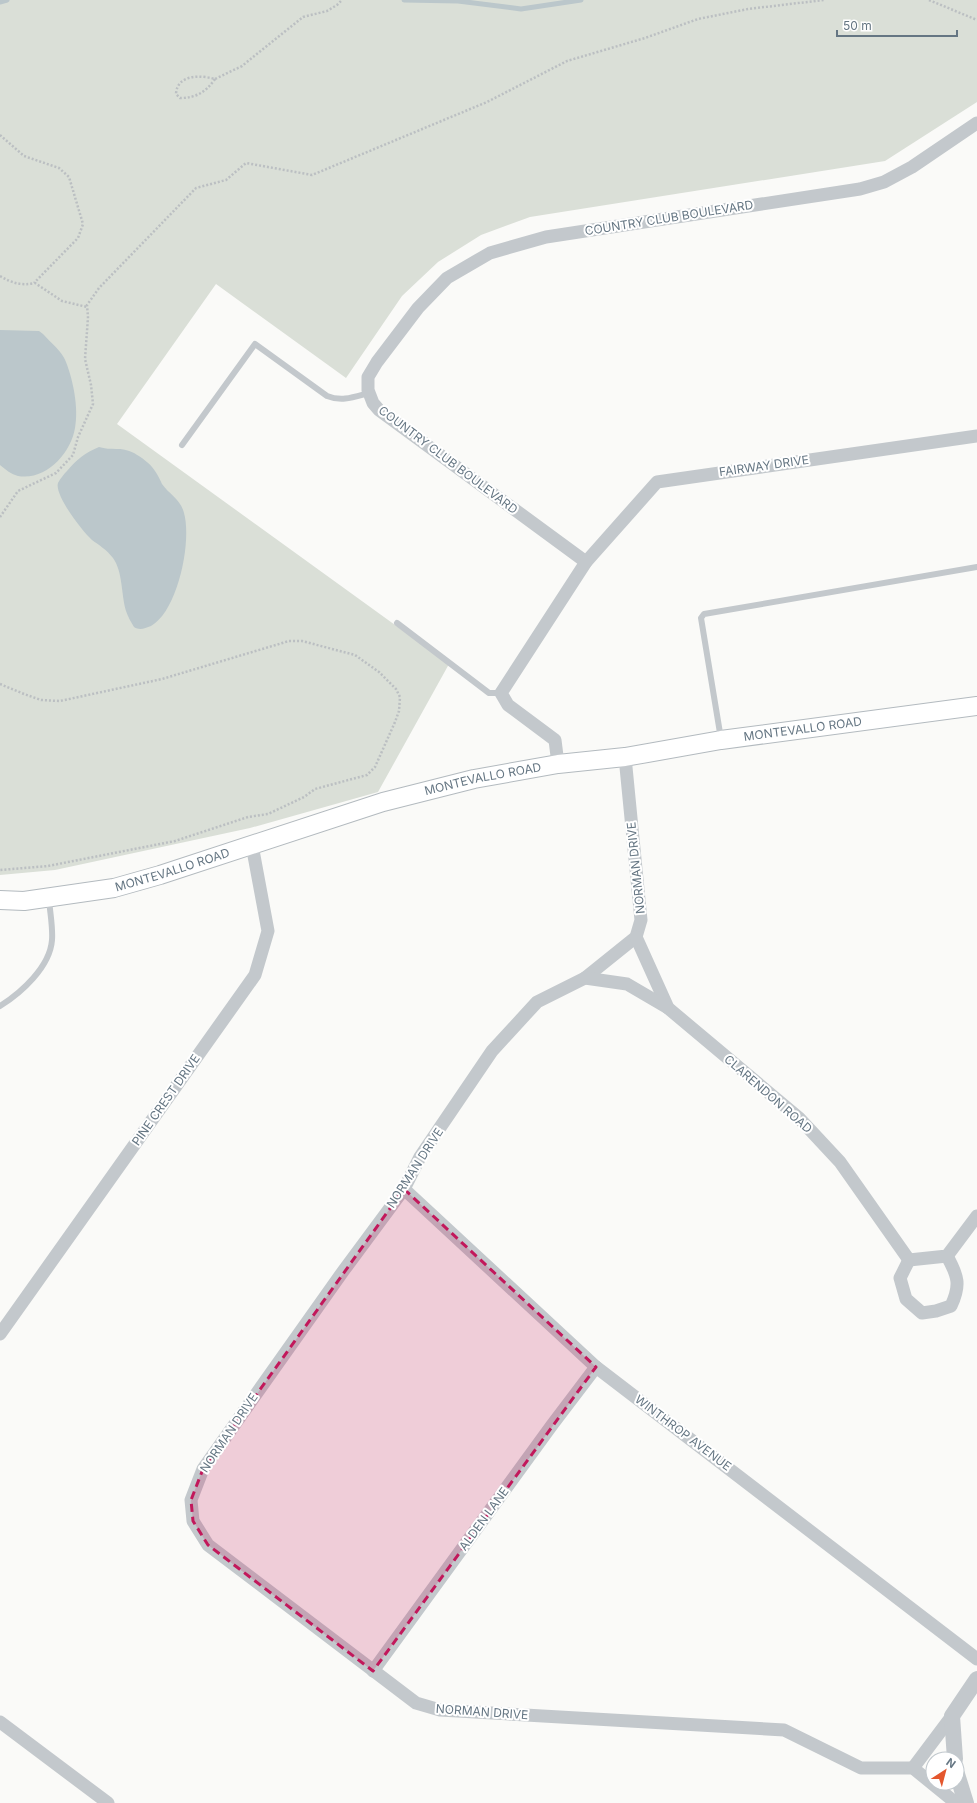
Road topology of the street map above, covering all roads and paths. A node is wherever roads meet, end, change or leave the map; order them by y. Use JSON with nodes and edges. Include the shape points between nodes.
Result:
{"nodes":[{"id":1,"x":342,"y":0,"type":"edge"},
{"id":2,"x":824,"y":0,"type":"edge"},
{"id":3,"x":929,"y":0,"type":"edge"},
{"id":4,"x":977,"y":20,"type":"edge"},
{"id":5,"x":215,"y":79,"type":"junction"},
{"id":6,"x":977,"y":123,"type":"edge"},
{"id":7,"x":0,"y":135,"type":"edge"},
{"id":8,"x":0,"y":276,"type":"edge"},
{"id":9,"x":34,"y":283,"type":"junction"},
{"id":10,"x":87,"y":307,"type":"junction"},
{"id":11,"x":369,"y":393,"type":"junction"},
{"id":12,"x":977,"y":436,"type":"edge"},
{"id":13,"x":182,"y":445,"type":"dead end"},
{"id":14,"x":0,"y":517,"type":"edge"},
{"id":15,"x":586,"y":562,"type":"junction"},
{"id":16,"x":977,"y":567,"type":"edge"},
{"id":17,"x":397,"y":623,"type":"dead end"},
{"id":18,"x":0,"y":684,"type":"edge"},
{"id":19,"x":501,"y":693,"type":"junction"},
{"id":20,"x":977,"y":706,"type":"edge"},
{"id":21,"x":721,"y":740,"type":"junction"},
{"id":22,"x":625,"y":757,"type":"junction"},
{"id":23,"x":558,"y":764,"type":"junction"},
{"id":24,"x":252,"y":845,"type":"junction"},
{"id":25,"x":0,"y":870,"type":"edge"},
{"id":26,"x":49,"y":898,"type":"junction"},
{"id":27,"x":0,"y":900,"type":"edge"},
{"id":28,"x":636,"y":937,"type":"junction"},
{"id":29,"x":585,"y":978,"type":"junction"},
{"id":30,"x":0,"y":1006,"type":"edge"},
{"id":31,"x":668,"y":1008,"type":"junction"},
{"id":32,"x":404,"y":1188,"type":"junction"},
{"id":33,"x":977,"y":1216,"type":"edge"},
{"id":34,"x":947,"y":1256,"type":"junction"},
{"id":35,"x":909,"y":1260,"type":"junction"},
{"id":36,"x":0,"y":1334,"type":"edge"},
{"id":37,"x":596,"y":1367,"type":"junction"},
{"id":38,"x":977,"y":1659,"type":"edge"},
{"id":39,"x":374,"y":1671,"type":"junction"},
{"id":40,"x":977,"y":1679,"type":"edge"},
{"id":41,"x":952,"y":1716,"type":"junction"},
{"id":42,"x":0,"y":1722,"type":"edge"},
{"id":43,"x":954,"y":1751,"type":"edge"},
{"id":44,"x":913,"y":1768,"type":"junction"},
{"id":45,"x":962,"y":1791,"type":"edge"},
{"id":46,"x":108,"y":1803,"type":"edge"},
{"id":47,"x":956,"y":1803,"type":"edge"},
{"id":48,"x":966,"y":1803,"type":"edge"}],
"edges":[{"from":1,"to":5,"type":"path","via":[[327,11],[303,17],[242,66]]},
{"from":2,"to":10,"type":"path","via":[[748,9],[698,19],[567,61],[487,102],[312,175],[246,163],[226,180],[196,188],[98,288]]},
{"from":3,"to":4,"type":"path"},
{"from":5,"to":5,"type":"path","via":[[191,77],[180,83],[176,94],[180,98],[189,98],[209,89]]},
{"from":6,"to":11,"type":"street","name":"COUNTRY CLUB BOULEVARD","via":[[912,167],[884,182],[860,189],[546,237],[490,253],[447,278],[418,308],[368,377]]},
{"from":7,"to":9,"type":"path","via":[[24,156],[59,168],[69,178],[83,224],[78,238]]},
{"from":8,"to":9,"type":"path","via":[[12,283]]},
{"from":9,"to":10,"type":"path","via":[[62,301]]},
{"from":10,"to":14,"type":"path","via":[[84,359],[93,404],[73,455],[56,473],[18,491]]},
{"from":11,"to":13,"type":"lane","via":[[343,400],[327,396],[255,344]]},
{"from":11,"to":15,"type":"street","name":"COUNTRY CLUB BOULEVARD","via":[[379,410]]},
{"from":12,"to":15,"type":"street","name":"FAIRWAY DRIVE","via":[[657,482]]},
{"from":15,"to":19,"type":"street"},
{"from":16,"to":21,"type":"lane","via":[[704,614],[701,618]]},
{"from":17,"to":19,"type":"lane","via":[[489,693]]},
{"from":18,"to":25,"type":"path","via":[[41,700],[60,701],[162,679],[289,641],[302,641],[355,656],[389,680],[400,698],[395,722],[375,767],[367,775],[315,789],[268,814],[248,817],[175,841],[48,866]]},
{"from":19,"to":23,"type":"street","via":[[508,705],[555,740]]},
{"from":20,"to":21,"type":"main road","name":"MONTEVALLO ROAD"},
{"from":21,"to":22,"type":"main road","name":"MONTEVALLO ROAD"},
{"from":22,"to":23,"type":"main road","name":"MONTEVALLO ROAD"},
{"from":22,"to":28,"type":"street","name":"NORMAN DRIVE","via":[[641,920]]},
{"from":23,"to":24,"type":"main road","name":"MONTEVALLO ROAD","via":[[474,779],[383,802]]},
{"from":24,"to":26,"type":"main road","name":"MONTEVALLO ROAD","via":[[114,888]]},
{"from":24,"to":36,"type":"street","name":"PINE CREST DRIVE","via":[[268,931],[255,975]]},
{"from":26,"to":27,"type":"main road","name":"MONTEVALLO ROAD"},
{"from":26,"to":30,"type":"lane","via":[[52,941],[48,956],[35,977],[20,993]]},
{"from":28,"to":29,"type":"street","name":"NORMAN DRIVE"},
{"from":28,"to":31,"type":"street","name":"CLARENDON ROAD"},
{"from":29,"to":31,"type":"street","via":[[627,984]]},
{"from":29,"to":32,"type":"street","name":"NORMAN DRIVE","via":[[537,1002],[492,1050],[420,1157]]},
{"from":31,"to":35,"type":"street","name":"CLARENDON ROAD","via":[[804,1123],[840,1162]]},
{"from":32,"to":37,"type":"street","name":"WINTHROP AVENUE"},
{"from":32,"to":39,"type":"street","name":"NORMAN DRIVE","via":[[203,1468],[191,1500],[193,1521],[208,1545]]},
{"from":33,"to":34,"type":"street"},
{"from":34,"to":35,"type":"street"},
{"from":34,"to":35,"type":"street","via":[[955,1270],[958,1293],[951,1306],[936,1312],[922,1313],[906,1299],[900,1278]]},
{"from":37,"to":38,"type":"street","name":"WINTHROP AVENUE"},
{"from":37,"to":39,"type":"street","name":"ALDEN LANE"},
{"from":39,"to":44,"type":"street","name":"NORMAN DRIVE","via":[[416,1703],[440,1710],[784,1730],[861,1768]]},
{"from":40,"to":41,"type":"street"},
{"from":41,"to":43,"type":"street"},
{"from":41,"to":44,"type":"street"},
{"from":42,"to":46,"type":"street"},
{"from":44,"to":47,"type":"street"},
{"from":45,"to":48,"type":"street"}]}
